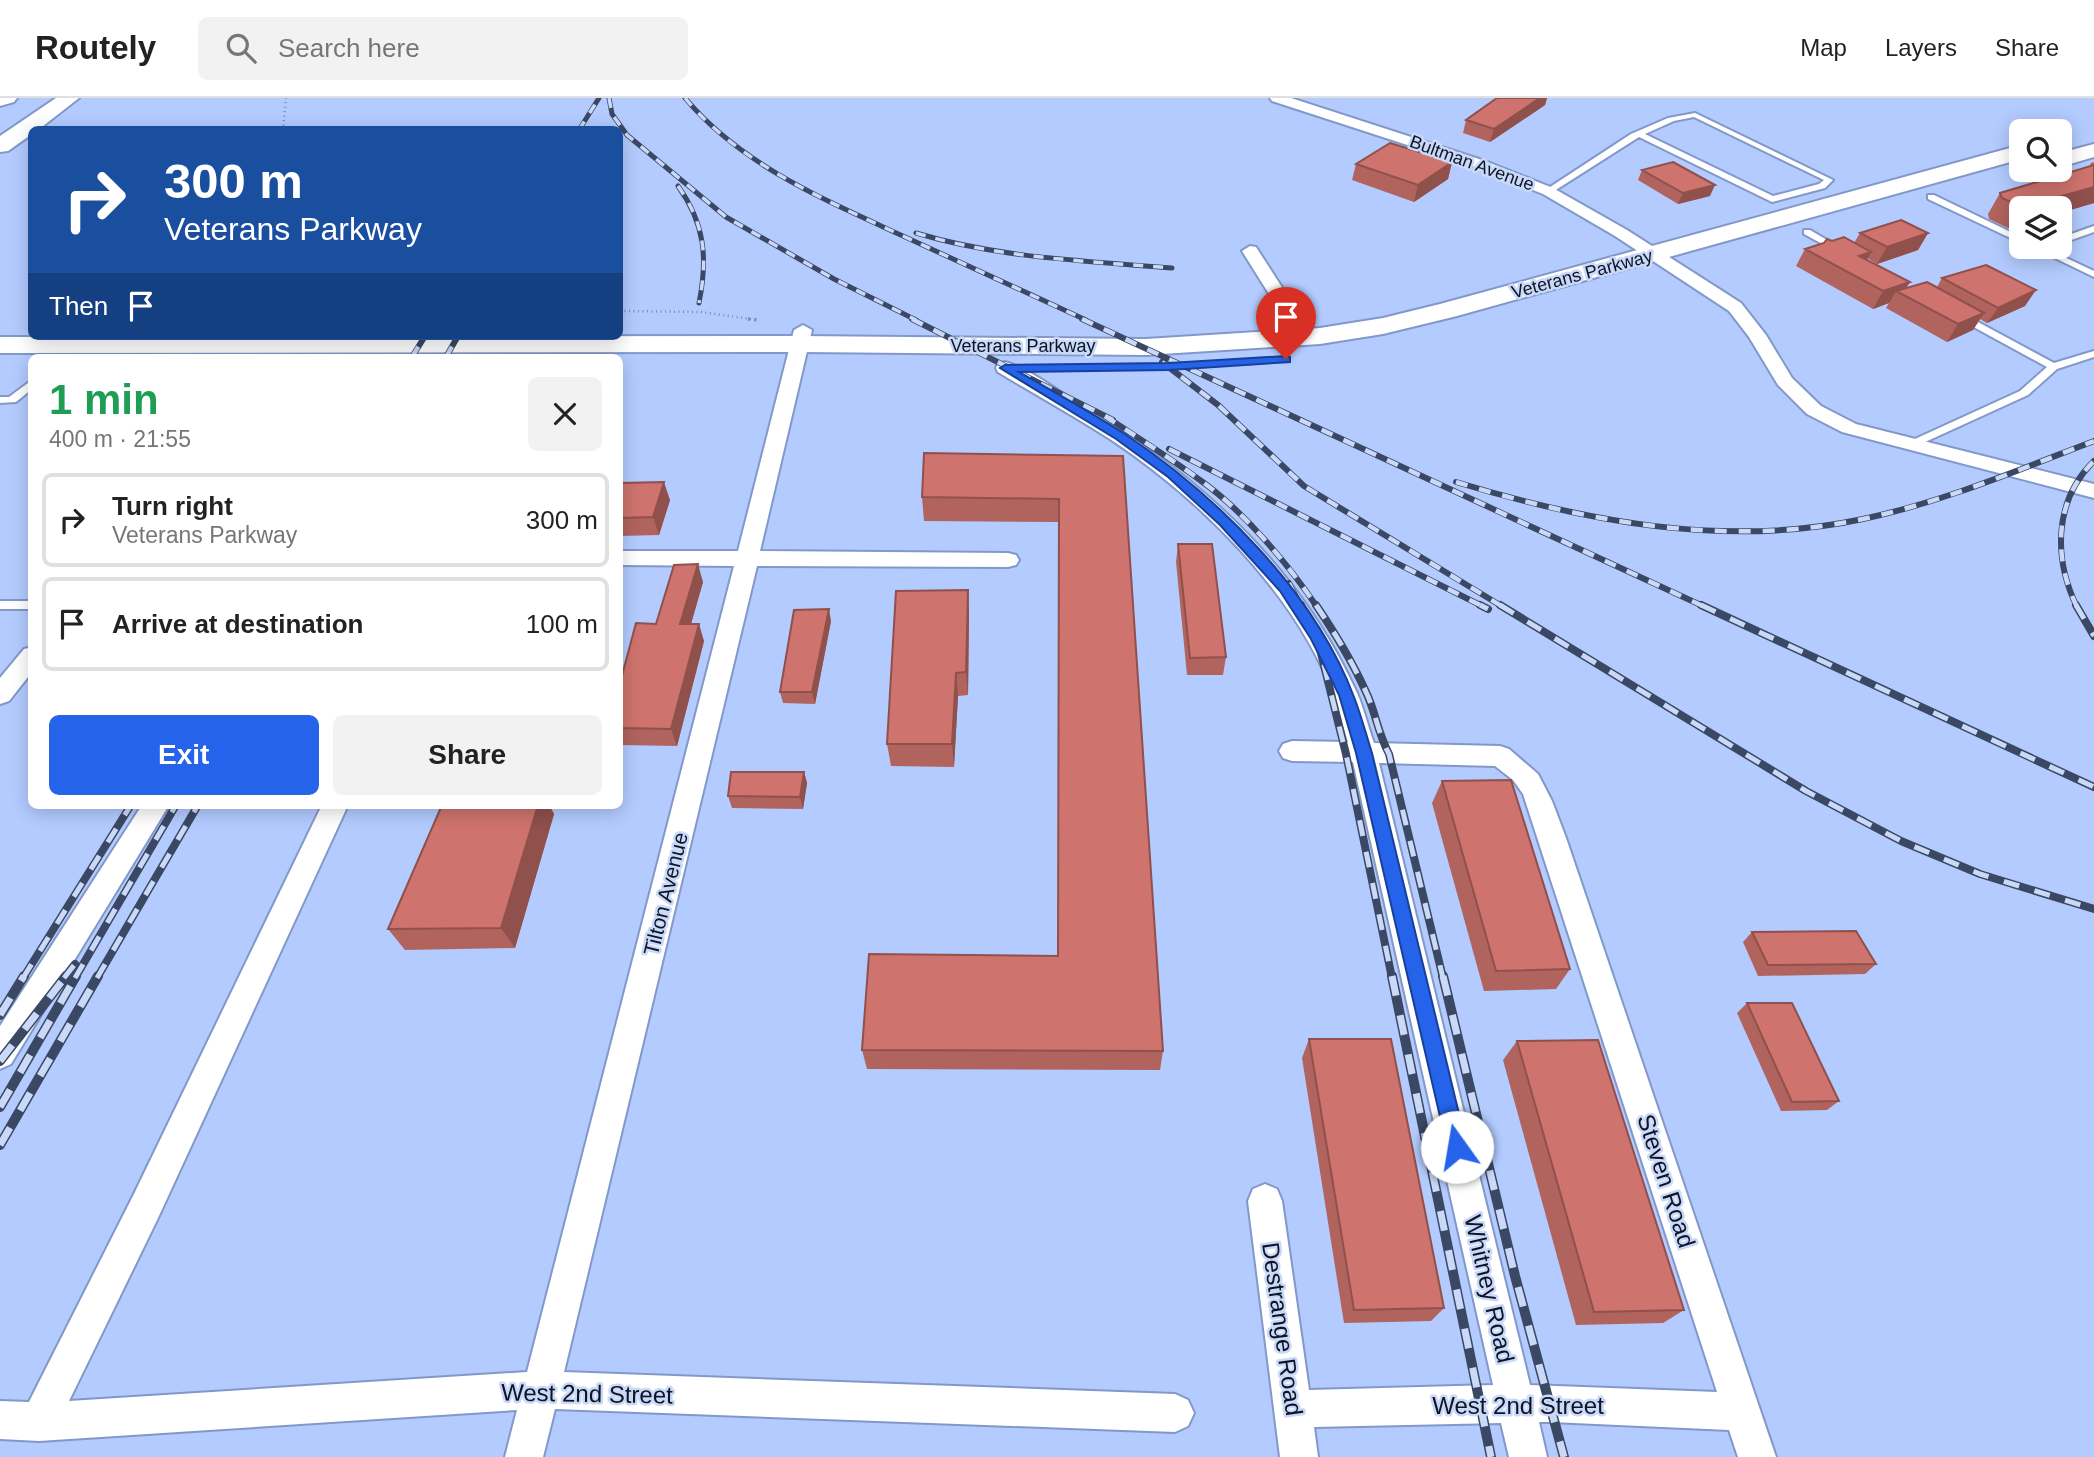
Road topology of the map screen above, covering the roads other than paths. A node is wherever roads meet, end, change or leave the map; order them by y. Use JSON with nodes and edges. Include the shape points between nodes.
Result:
{"nodes":[{"id":1,"x":69,"y":98,"type":"edge"},
{"id":2,"x":1277,"y":98,"type":"edge"},
{"id":3,"x":0,"y":100,"type":"edge"},
{"id":4,"x":15,"y":100,"type":"edge"},
{"id":5,"x":0,"y":111,"type":"edge"},
{"id":6,"x":29,"y":126,"type":"edge"},
{"id":7,"x":28,"y":127,"type":"edge"},
{"id":8,"x":2094,"y":133,"type":"edge"},
{"id":9,"x":1640,"y":134,"type":"junction"},
{"id":10,"x":2072,"y":139,"type":"edge"},
{"id":11,"x":0,"y":146,"type":"edge"},
{"id":12,"x":2094,"y":150,"type":"edge"},
{"id":13,"x":2009,"y":155,"type":"edge"},
{"id":14,"x":2072,"y":156,"type":"edge"},
{"id":15,"x":2009,"y":175,"type":"edge"},
{"id":16,"x":1548,"y":191,"type":"junction"},
{"id":17,"x":1800,"y":191,"type":"junction"},
{"id":18,"x":1931,"y":197,"type":"junction"},
{"id":19,"x":1830,"y":207,"type":"junction"},
{"id":20,"x":2094,"y":229,"type":"edge"},
{"id":21,"x":1807,"y":232,"type":"junction"},
{"id":22,"x":2009,"y":234,"type":"edge"},
{"id":23,"x":2072,"y":237,"type":"edge"},
{"id":24,"x":1250,"y":251,"type":"dead end"},
{"id":25,"x":1852,"y":256,"type":"edge"},
{"id":26,"x":2064,"y":259,"type":"edge"},
{"id":27,"x":1665,"y":261,"type":"junction"},
{"id":28,"x":2094,"y":274,"type":"edge"},
{"id":29,"x":1957,"y":314,"type":"edge"},
{"id":30,"x":1305,"y":337,"type":"junction"},
{"id":31,"x":0,"y":345,"type":"edge"},
{"id":32,"x":800,"y":347,"type":"junction"},
{"id":33,"x":268,"y":352,"type":"edge"},
{"id":34,"x":2094,"y":354,"type":"edge"},
{"id":35,"x":28,"y":366,"type":"edge"},
{"id":36,"x":0,"y":367,"type":"edge"},
{"id":37,"x":623,"y":367,"type":"edge"},
{"id":38,"x":2053,"y":367,"type":"junction"},
{"id":39,"x":1005,"y":368,"type":"junction"},
{"id":40,"x":28,"y":386,"type":"edge"},
{"id":41,"x":0,"y":400,"type":"edge"},
{"id":42,"x":1908,"y":446,"type":"junction"},
{"id":43,"x":2094,"y":491,"type":"edge"},
{"id":44,"x":623,"y":558,"type":"edge"},
{"id":45,"x":747,"y":558,"type":"junction"},
{"id":46,"x":1008,"y":560,"type":"dead end"},
{"id":47,"x":0,"y":605,"type":"edge"},
{"id":48,"x":28,"y":605,"type":"edge"},
{"id":49,"x":28,"y":660,"type":"edge"},
{"id":50,"x":0,"y":695,"type":"edge"},
{"id":51,"x":1292,"y":751,"type":"dead end"},
{"id":52,"x":1364,"y":753,"type":"junction"},
{"id":53,"x":153,"y":809,"type":"edge"},
{"id":54,"x":333,"y":809,"type":"edge"},
{"id":55,"x":0,"y":1054,"type":"edge"},
{"id":56,"x":1265,"y":1201,"type":"dead end"},
{"id":57,"x":541,"y":1390,"type":"junction"},
{"id":58,"x":1516,"y":1404,"type":"junction"},
{"id":59,"x":1293,"y":1409,"type":"junction"},
{"id":60,"x":1742,"y":1412,"type":"junction"},
{"id":61,"x":1175,"y":1413,"type":"dead end"},
{"id":62,"x":0,"y":1420,"type":"edge"},
{"id":63,"x":39,"y":1422,"type":"junction"},
{"id":64,"x":524,"y":1457,"type":"edge"},
{"id":65,"x":1299,"y":1457,"type":"edge"},
{"id":66,"x":1528,"y":1457,"type":"edge"},
{"id":67,"x":1758,"y":1457,"type":"edge"}],
"edges":[{"from":1,"to":6,"type":"main road"},
{"from":2,"to":16,"type":"street","name":"Bultman Avenue"},
{"from":3,"to":4,"type":"main road"},
{"from":4,"to":5,"type":"main road"},
{"from":7,"to":11,"type":"main road"},
{"from":8,"to":10,"type":"main road"},
{"from":9,"to":16,"type":"lane"},
{"from":9,"to":17,"type":"lane","via":[[1772,199]]},
{"from":9,"to":17,"type":"lane","via":[[1675,116],[1695,115],[1829,180]]},
{"from":12,"to":14,"type":"main road"},
{"from":13,"to":19,"type":"main road","name":"Veterans Parkway"},
{"from":15,"to":18,"type":"main road","name":"Veterans Parkway"},
{"from":16,"to":27,"type":"street","name":"Bultman Avenue"},
{"from":17,"to":19,"type":"lane"},
{"from":18,"to":21,"type":"main road","name":"Veterans Parkway"},
{"from":18,"to":22,"type":"lane"},
{"from":19,"to":27,"type":"main road","name":"Veterans Parkway"},
{"from":20,"to":23,"type":"lane"},
{"from":21,"to":25,"type":"lane"},
{"from":21,"to":27,"type":"main road","name":"Veterans Parkway"},
{"from":24,"to":30,"type":"street"},
{"from":26,"to":28,"type":"lane"},
{"from":27,"to":30,"type":"main road","name":"Veterans Parkway","via":[[1383,326]]},
{"from":27,"to":39,"type":"main road","name":"Veterans Parkway","via":[[1466,324],[1357,350],[1262,362]]},
{"from":27,"to":42,"type":"street","name":"Bultman Avenue","via":[[1735,307],[1785,381],[1814,410],[1849,428]]},
{"from":29,"to":38,"type":"lane"},
{"from":30,"to":32,"type":"main road","name":"Veterans Parkway","via":[[1146,347]]},
{"from":31,"to":33,"type":"main road","name":"Veterans Parkway"},
{"from":32,"to":33,"type":"main road","name":"Veterans Parkway"},
{"from":32,"to":37,"type":"main road","name":"Veterans Parkway"},
{"from":32,"to":39,"type":"main road","name":"Veterans Parkway"},
{"from":32,"to":45,"type":"street","name":"Tilton Avenue"},
{"from":34,"to":38,"type":"lane"},
{"from":35,"to":36,"type":"main road"},
{"from":38,"to":42,"type":"lane","via":[[2024,393]]},
{"from":39,"to":52,"type":"street","name":"Whitney Road","via":[[1120,437],[1225,522],[1284,587],[1317,637],[1346,695]]},
{"from":40,"to":41,"type":"lane","via":[[12,400]]},
{"from":42,"to":43,"type":"street","name":"Bultman Avenue"},
{"from":44,"to":45,"type":"street"},
{"from":45,"to":46,"type":"street"},
{"from":45,"to":57,"type":"street","name":"Tilton Avenue"},
{"from":47,"to":48,"type":"lane"},
{"from":49,"to":50,"type":"street"},
{"from":51,"to":52,"type":"street"},
{"from":52,"to":58,"type":"street","name":"Whitney Road"},
{"from":52,"to":60,"type":"street","name":"Steven Road","via":[[1500,756],[1532,784]]},
{"from":53,"to":55,"type":"street"},
{"from":54,"to":63,"type":"street"},
{"from":56,"to":59,"type":"street","name":"Destrange Road"},
{"from":57,"to":61,"type":"street","name":"West 2nd Street"},
{"from":57,"to":63,"type":"street","name":"West 2nd Street"},
{"from":57,"to":64,"type":"street","name":"Tilton Avenue"},
{"from":58,"to":59,"type":"street","name":"West 2nd Street"},
{"from":58,"to":60,"type":"street","name":"West 2nd Street"},
{"from":58,"to":66,"type":"street","name":"Whitney Road"},
{"from":59,"to":65,"type":"street","name":"Destrange Road"},
{"from":60,"to":67,"type":"street","name":"Steven Road"},
{"from":62,"to":63,"type":"street","name":"West 2nd Street"}]}
